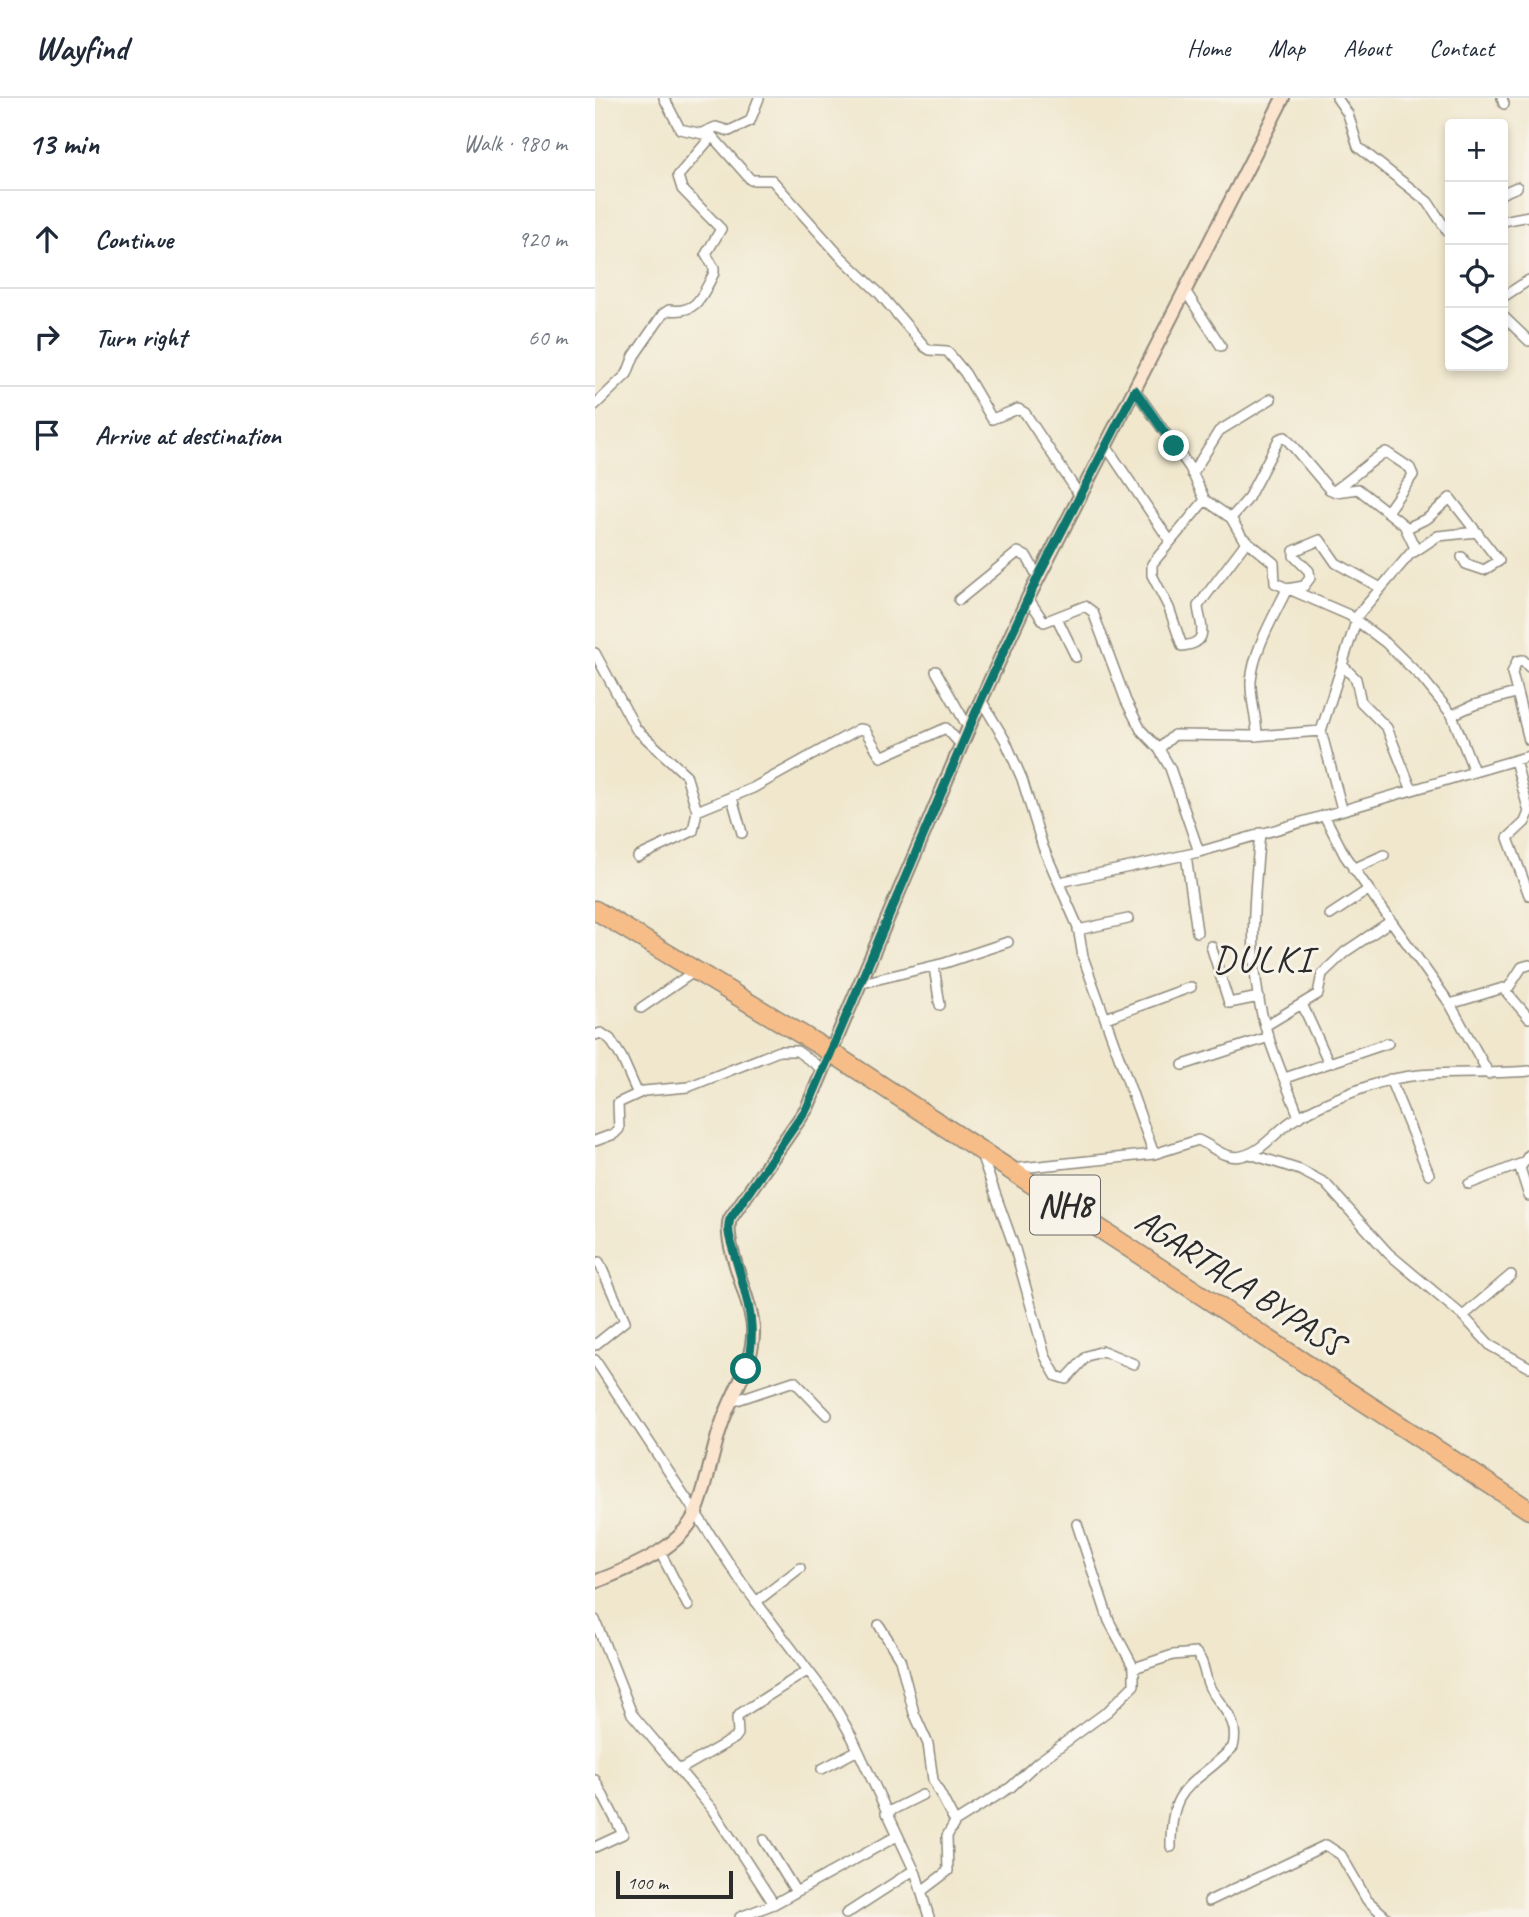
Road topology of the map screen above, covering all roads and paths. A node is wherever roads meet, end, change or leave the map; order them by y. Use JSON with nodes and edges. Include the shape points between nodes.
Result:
{"nodes":[{"id":1,"x":664,"y":98,"type":"edge"},
{"id":2,"x":759,"y":98,"type":"edge"},
{"id":3,"x":1283,"y":98,"type":"edge"},
{"id":4,"x":1337,"y":98,"type":"edge"},
{"id":5,"x":708,"y":134,"type":"junction"},
{"id":6,"x":1517,"y":187,"type":"dead end"},
{"id":7,"x":1508,"y":191,"type":"edge"},
{"id":8,"x":1529,"y":216,"type":"edge"},
{"id":9,"x":1445,"y":217,"type":"edge"},
{"id":10,"x":1508,"y":220,"type":"edge"},
{"id":11,"x":1529,"y":280,"type":"edge"},
{"id":12,"x":1184,"y":289,"type":"junction"},
{"id":13,"x":1508,"y":294,"type":"edge"},
{"id":14,"x":1508,"y":321,"type":"edge"},
{"id":15,"x":1529,"y":341,"type":"edge"},
{"id":16,"x":1221,"y":346,"type":"dead end"},
{"id":17,"x":1135,"y":390,"type":"junction"},
{"id":18,"x":1271,"y":398,"type":"dead end"},
{"id":19,"x":595,"y":405,"type":"edge"},
{"id":20,"x":1106,"y":446,"type":"junction"},
{"id":21,"x":1192,"y":474,"type":"junction"},
{"id":22,"x":1333,"y":491,"type":"junction"},
{"id":23,"x":1080,"y":496,"type":"junction"},
{"id":24,"x":1205,"y":500,"type":"junction"},
{"id":25,"x":1387,"y":512,"type":"junction"},
{"id":26,"x":1231,"y":519,"type":"junction"},
{"id":27,"x":1406,"y":528,"type":"junction"},
{"id":28,"x":1477,"y":532,"type":"junction"},
{"id":29,"x":1170,"y":541,"type":"junction"},
{"id":30,"x":1247,"y":541,"type":"junction"},
{"id":31,"x":1414,"y":552,"type":"junction"},
{"id":32,"x":1462,"y":557,"type":"dead end"},
{"id":33,"x":1038,"y":577,"type":"junction"},
{"id":34,"x":1381,"y":588,"type":"junction"},
{"id":35,"x":1287,"y":589,"type":"junction"},
{"id":36,"x":1028,"y":598,"type":"junction"},
{"id":37,"x":959,"y":600,"type":"dead end"},
{"id":38,"x":1057,"y":618,"type":"junction"},
{"id":39,"x":1356,"y":620,"type":"junction"},
{"id":40,"x":595,"y":653,"type":"edge"},
{"id":41,"x":1076,"y":657,"type":"dead end"},
{"id":42,"x":1343,"y":666,"type":"junction"},
{"id":43,"x":1529,"y":667,"type":"edge"},
{"id":44,"x":936,"y":671,"type":"dead end"},
{"id":45,"x":1515,"y":693,"type":"junction"},
{"id":46,"x":981,"y":700,"type":"junction"},
{"id":47,"x":1452,"y":715,"type":"junction"},
{"id":48,"x":969,"y":729,"type":"junction"},
{"id":49,"x":1321,"y":731,"type":"junction"},
{"id":50,"x":1257,"y":736,"type":"junction"},
{"id":51,"x":1529,"y":740,"type":"edge"},
{"id":52,"x":962,"y":746,"type":"junction"},
{"id":53,"x":1159,"y":749,"type":"junction"},
{"id":54,"x":1529,"y":756,"type":"edge"},
{"id":55,"x":1515,"y":760,"type":"junction"},
{"id":56,"x":1475,"y":771,"type":"junction"},
{"id":57,"x":1411,"y":788,"type":"junction"},
{"id":58,"x":732,"y":798,"type":"junction"},
{"id":59,"x":1342,"y":809,"type":"junction"},
{"id":60,"x":697,"y":811,"type":"junction"},
{"id":61,"x":1324,"y":815,"type":"junction"},
{"id":62,"x":742,"y":833,"type":"dead end"},
{"id":63,"x":1260,"y":833,"type":"junction"},
{"id":64,"x":1199,"y":852,"type":"junction"},
{"id":65,"x":1186,"y":855,"type":"junction"},
{"id":66,"x":1384,"y":855,"type":"dead end"},
{"id":67,"x":638,"y":857,"type":"dead end"},
{"id":68,"x":1353,"y":869,"type":"junction"},
{"id":69,"x":1060,"y":881,"type":"junction"},
{"id":70,"x":1368,"y":890,"type":"junction"},
{"id":71,"x":1529,"y":895,"type":"edge"},
{"id":72,"x":595,"y":910,"type":"edge"},
{"id":73,"x":1330,"y":915,"type":"dead end"},
{"id":74,"x":1128,"y":919,"type":"dead end"},
{"id":75,"x":1391,"y":920,"type":"junction"},
{"id":76,"x":1078,"y":930,"type":"junction"},
{"id":77,"x":1196,"y":932,"type":"dead end"},
{"id":78,"x":1008,"y":942,"type":"dead end"},
{"id":79,"x":1211,"y":946,"type":"dead end"},
{"id":80,"x":1529,"y":965,"type":"edge"},
{"id":81,"x":935,"y":967,"type":"junction"},
{"id":82,"x":695,"y":971,"type":"junction"},
{"id":83,"x":862,"y":983,"type":"junction"},
{"id":84,"x":1191,"y":986,"type":"dead end"},
{"id":85,"x":1507,"y":990,"type":"junction"},
{"id":86,"x":1259,"y":996,"type":"junction"},
{"id":87,"x":1450,"y":1003,"type":"junction"},
{"id":88,"x":1302,"y":1004,"type":"junction"},
{"id":89,"x":940,"y":1005,"type":"dead end"},
{"id":90,"x":641,"y":1008,"type":"dead end"},
{"id":91,"x":1106,"y":1018,"type":"junction"},
{"id":92,"x":1529,"y":1018,"type":"edge"},
{"id":93,"x":1265,"y":1026,"type":"junction"},
{"id":94,"x":595,"y":1035,"type":"edge"},
{"id":95,"x":1269,"y":1037,"type":"junction"},
{"id":96,"x":1388,"y":1043,"type":"dead end"},
{"id":97,"x":829,"y":1051,"type":"junction"},
{"id":98,"x":1329,"y":1063,"type":"junction"},
{"id":99,"x":1183,"y":1065,"type":"dead end"},
{"id":100,"x":823,"y":1069,"type":"junction"},
{"id":101,"x":1529,"y":1071,"type":"edge"},
{"id":102,"x":1489,"y":1074,"type":"junction"},
{"id":103,"x":1285,"y":1078,"type":"junction"},
{"id":104,"x":1390,"y":1079,"type":"junction"},
{"id":105,"x":637,"y":1093,"type":"junction"},
{"id":106,"x":1299,"y":1117,"type":"junction"},
{"id":107,"x":595,"y":1141,"type":"edge"},
{"id":108,"x":979,"y":1149,"type":"junction"},
{"id":109,"x":1154,"y":1154,"type":"junction"},
{"id":110,"x":1250,"y":1154,"type":"junction"},
{"id":111,"x":1529,"y":1155,"type":"edge"},
{"id":112,"x":1520,"y":1164,"type":"junction"},
{"id":113,"x":1010,"y":1169,"type":"junction"},
{"id":114,"x":1429,"y":1174,"type":"dead end"},
{"id":115,"x":1469,"y":1184,"type":"dead end"},
{"id":116,"x":1529,"y":1196,"type":"edge"},
{"id":117,"x":599,"y":1262,"type":"dead end"},
{"id":118,"x":1511,"y":1275,"type":"dead end"},
{"id":119,"x":1463,"y":1316,"type":"junction"},
{"id":120,"x":595,"y":1345,"type":"edge"},
{"id":121,"x":595,"y":1360,"type":"edge"},
{"id":122,"x":1134,"y":1364,"type":"dead end"},
{"id":123,"x":1529,"y":1367,"type":"edge"},
{"id":124,"x":731,"y":1402,"type":"junction"},
{"id":125,"x":827,"y":1415,"type":"dead end"},
{"id":126,"x":1529,"y":1510,"type":"edge"},
{"id":127,"x":697,"y":1512,"type":"junction"},
{"id":128,"x":1077,"y":1524,"type":"dead end"},
{"id":129,"x":659,"y":1550,"type":"junction"},
{"id":130,"x":800,"y":1568,"type":"dead end"},
{"id":131,"x":595,"y":1582,"type":"edge"},
{"id":132,"x":756,"y":1602,"type":"junction"},
{"id":133,"x":688,"y":1606,"type":"dead end"},
{"id":134,"x":595,"y":1620,"type":"edge"},
{"id":135,"x":879,"y":1625,"type":"dead end"},
{"id":136,"x":1134,"y":1668,"type":"junction"},
{"id":137,"x":807,"y":1671,"type":"junction"},
{"id":138,"x":858,"y":1750,"type":"junction"},
{"id":139,"x":822,"y":1769,"type":"dead end"},
{"id":140,"x":679,"y":1770,"type":"junction"},
{"id":141,"x":595,"y":1780,"type":"edge"},
{"id":142,"x":922,"y":1795,"type":"dead end"},
{"id":143,"x":886,"y":1813,"type":"junction"},
{"id":144,"x":955,"y":1822,"type":"junction"},
{"id":145,"x":897,"y":1836,"type":"junction"},
{"id":146,"x":764,"y":1840,"type":"dead end"},
{"id":147,"x":595,"y":1847,"type":"edge"},
{"id":148,"x":1171,"y":1847,"type":"dead end"},
{"id":149,"x":914,"y":1870,"type":"junction"},
{"id":150,"x":923,"y":1890,"type":"junction"},
{"id":151,"x":796,"y":1892,"type":"junction"},
{"id":152,"x":1209,"y":1901,"type":"dead end"},
{"id":153,"x":774,"y":1904,"type":"junction"},
{"id":154,"x":846,"y":1914,"type":"dead end"},
{"id":155,"x":740,"y":1917,"type":"edge"},
{"id":156,"x":929,"y":1917,"type":"edge"},
{"id":157,"x":1386,"y":1917,"type":"edge"}],
"edges":[{"from":1,"to":5,"type":"street","via":[[677,126]]},
{"from":2,"to":5,"type":"street","via":[[751,121],[729,131],[716,127]]},
{"from":3,"to":12,"type":"street"},
{"from":4,"to":9,"type":"street","via":[[1359,147]]},
{"from":5,"to":19,"type":"street","via":[[678,176],[682,189],[721,229],[706,254],[714,274],[692,308],[666,311],[639,348],[628,374]]},
{"from":5,"to":23,"type":"street","via":[[751,180],[769,179],[783,191],[925,347],[947,351],[992,419],[1011,410],[1025,413]]},
{"from":6,"to":7,"type":"street"},
{"from":8,"to":10,"type":"street"},
{"from":11,"to":13,"type":"street"},
{"from":12,"to":16,"type":"street"},
{"from":12,"to":17,"type":"street"},
{"from":14,"to":15,"type":"street"},
{"from":17,"to":20,"type":"street"},
{"from":17,"to":21,"type":"street"},
{"from":18,"to":21,"type":"street","via":[[1219,431]]},
{"from":20,"to":23,"type":"street"},
{"from":20,"to":29,"type":"street"},
{"from":21,"to":24,"type":"street"},
{"from":22,"to":25,"type":"street","via":[[1358,489]]},
{"from":22,"to":25,"type":"street","via":[[1386,452],[1410,467],[1413,475]]},
{"from":22,"to":26,"type":"street","via":[[1282,438]]},
{"from":23,"to":33,"type":"street"},
{"from":24,"to":26,"type":"street"},
{"from":24,"to":29,"type":"street"},
{"from":25,"to":27,"type":"street"},
{"from":26,"to":30,"type":"street"},
{"from":27,"to":28,"type":"street","via":[[1428,518],[1450,498]]},
{"from":27,"to":31,"type":"street"},
{"from":28,"to":31,"type":"street","via":[[1438,536]]},
{"from":28,"to":32,"type":"street","via":[[1499,561],[1484,570],[1466,564]]},
{"from":29,"to":30,"type":"street","via":[[1151,569],[1185,647],[1203,631],[1198,606]]},
{"from":30,"to":35,"type":"street","via":[[1274,564],[1275,583]]},
{"from":31,"to":34,"type":"street"},
{"from":33,"to":36,"type":"street"},
{"from":33,"to":37,"type":"street","via":[[1027,557],[1018,552]]},
{"from":34,"to":35,"type":"street","via":[[1341,567],[1323,542],[1316,540],[1293,554],[1309,571],[1307,584]]},
{"from":34,"to":39,"type":"street"},
{"from":35,"to":39,"type":"street"},
{"from":35,"to":50,"type":"street","via":[[1264,636],[1251,683]]},
{"from":36,"to":38,"type":"street","via":[[1044,622]]},
{"from":36,"to":46,"type":"street"},
{"from":38,"to":41,"type":"street"},
{"from":38,"to":53,"type":"street","via":[[1085,606],[1093,611],[1126,701],[1141,730]]},
{"from":39,"to":42,"type":"street"},
{"from":39,"to":47,"type":"street","via":[[1417,673]]},
{"from":40,"to":60,"type":"street","via":[[636,729],[686,775]]},
{"from":42,"to":49,"type":"street"},
{"from":42,"to":57,"type":"street","via":[[1356,679],[1361,702],[1387,727]]},
{"from":43,"to":45,"type":"street","via":[[1523,660],[1514,663]]},
{"from":44,"to":48,"type":"street"},
{"from":45,"to":47,"type":"street"},
{"from":45,"to":51,"type":"street"},
{"from":46,"to":48,"type":"street"},
{"from":46,"to":69,"type":"street","via":[[1018,769],[1043,847]]},
{"from":47,"to":56,"type":"street"},
{"from":48,"to":52,"type":"street"},
{"from":49,"to":50,"type":"street"},
{"from":49,"to":59,"type":"street"},
{"from":50,"to":53,"type":"street","via":[[1174,735]]},
{"from":52,"to":58,"type":"street","via":[[946,728],[881,757],[865,730],[859,729]]},
{"from":52,"to":83,"type":"street"},
{"from":53,"to":64,"type":"street"},
{"from":54,"to":55,"type":"street"},
{"from":55,"to":56,"type":"street"},
{"from":55,"to":71,"type":"street","via":[[1529,812],[1508,838]]},
{"from":56,"to":57,"type":"street"},
{"from":57,"to":59,"type":"street"},
{"from":58,"to":60,"type":"street"},
{"from":58,"to":62,"type":"street"},
{"from":59,"to":61,"type":"street"},
{"from":60,"to":67,"type":"street","via":[[693,831]]},
{"from":61,"to":63,"type":"street"},
{"from":61,"to":68,"type":"street"},
{"from":63,"to":64,"type":"street"},
{"from":63,"to":86,"type":"street","via":[[1254,923]]},
{"from":64,"to":65,"type":"street"},
{"from":65,"to":69,"type":"street"},
{"from":65,"to":77,"type":"street"},
{"from":66,"to":68,"type":"street"},
{"from":68,"to":70,"type":"street"},
{"from":69,"to":76,"type":"street"},
{"from":70,"to":73,"type":"street"},
{"from":70,"to":75,"type":"street"},
{"from":72,"to":82,"type":"highway","name":"AGARTALA BYPASS","number":"NH8"},
{"from":74,"to":76,"type":"street"},
{"from":75,"to":87,"type":"street"},
{"from":75,"to":88,"type":"street","via":[[1322,974],[1318,994]]},
{"from":76,"to":91,"type":"street"},
{"from":78,"to":81,"type":"street"},
{"from":79,"to":86,"type":"street","via":[[1229,1003]]},
{"from":80,"to":85,"type":"street"},
{"from":81,"to":83,"type":"street"},
{"from":81,"to":89,"type":"street"},
{"from":82,"to":90,"type":"street"},
{"from":82,"to":97,"type":"highway","name":"AGARTALA BYPASS","number":"NH8"},
{"from":83,"to":97,"type":"street"},
{"from":84,"to":91,"type":"street"},
{"from":85,"to":87,"type":"street","via":[[1499,988]]},
{"from":85,"to":92,"type":"street"},
{"from":86,"to":93,"type":"street"},
{"from":87,"to":102,"type":"street"},
{"from":88,"to":93,"type":"street"},
{"from":88,"to":98,"type":"street"},
{"from":91,"to":109,"type":"street"},
{"from":93,"to":95,"type":"street"},
{"from":94,"to":105,"type":"street","via":[[610,1039]]},
{"from":95,"to":99,"type":"street"},
{"from":95,"to":103,"type":"street"},
{"from":96,"to":98,"type":"street"},
{"from":97,"to":100,"type":"street"},
{"from":97,"to":108,"type":"highway","name":"AGARTALA BYPASS","number":"NH8"},
{"from":98,"to":103,"type":"street"},
{"from":100,"to":105,"type":"street","via":[[797,1051],[779,1051],[688,1087]]},
{"from":100,"to":124,"type":"street","via":[[807,1108],[728,1225],[753,1336],[746,1369]]},
{"from":101,"to":102,"type":"street"},
{"from":102,"to":104,"type":"street","via":[[1440,1072]]},
{"from":103,"to":106,"type":"street"},
{"from":104,"to":106,"type":"street"},
{"from":104,"to":114,"type":"street"},
{"from":105,"to":107,"type":"street","via":[[618,1103],[619,1129]]},
{"from":106,"to":110,"type":"street"},
{"from":108,"to":113,"type":"highway","name":"AGARTALA BYPASS","number":"NH8"},
{"from":108,"to":122,"type":"street","via":[[1015,1249],[1045,1356],[1056,1377],[1066,1379],[1087,1356],[1103,1351]]},
{"from":109,"to":110,"type":"street","via":[[1198,1140],[1228,1156]]},
{"from":109,"to":113,"type":"street"},
{"from":110,"to":119,"type":"street","via":[[1325,1183],[1388,1253]]},
{"from":111,"to":112,"type":"street"},
{"from":112,"to":115,"type":"street"},
{"from":112,"to":116,"type":"street"},
{"from":113,"to":126,"type":"highway","name":"AGARTALA BYPASS","number":"NH8"},
{"from":117,"to":120,"type":"street","via":[[625,1321]]},
{"from":118,"to":119,"type":"street"},
{"from":119,"to":123,"type":"street","via":[[1491,1346]]},
{"from":121,"to":127,"type":"street"},
{"from":124,"to":125,"type":"street","via":[[794,1381]]},
{"from":124,"to":127,"type":"street"},
{"from":127,"to":129,"type":"street","via":[[687,1527]]},
{"from":127,"to":132,"type":"street"},
{"from":128,"to":136,"type":"street","via":[[1109,1621]]},
{"from":129,"to":131,"type":"street"},
{"from":129,"to":133,"type":"street"},
{"from":130,"to":132,"type":"street"},
{"from":132,"to":137,"type":"street"},
{"from":134,"to":140,"type":"street","via":[[632,1714]]},
{"from":135,"to":144,"type":"street","via":[[900,1659],[914,1713],[928,1744],[933,1780]]},
{"from":136,"to":144,"type":"street","via":[[1134,1685],[1108,1711],[1011,1787]]},
{"from":136,"to":148,"type":"street","via":[[1196,1653],[1211,1690],[1233,1720],[1233,1747],[1179,1797],[1170,1822]]},
{"from":137,"to":138,"type":"street","via":[[832,1702]]},
{"from":137,"to":140,"type":"street","via":[[741,1713],[735,1738]]},
{"from":138,"to":139,"type":"street"},
{"from":138,"to":143,"type":"street"},
{"from":140,"to":153,"type":"street","via":[[712,1809]]},
{"from":141,"to":147,"type":"street","via":[[624,1834]]},
{"from":142,"to":143,"type":"street"},
{"from":143,"to":145,"type":"street"},
{"from":144,"to":150,"type":"street","via":[[947,1836],[948,1871]]},
{"from":145,"to":149,"type":"street"},
{"from":145,"to":151,"type":"street"},
{"from":146,"to":151,"type":"street"},
{"from":149,"to":150,"type":"street"},
{"from":149,"to":154,"type":"street"},
{"from":150,"to":156,"type":"street"},
{"from":151,"to":153,"type":"street"},
{"from":152,"to":157,"type":"street","via":[[1326,1845],[1341,1856],[1367,1900]]},
{"from":153,"to":155,"type":"street"}]}
